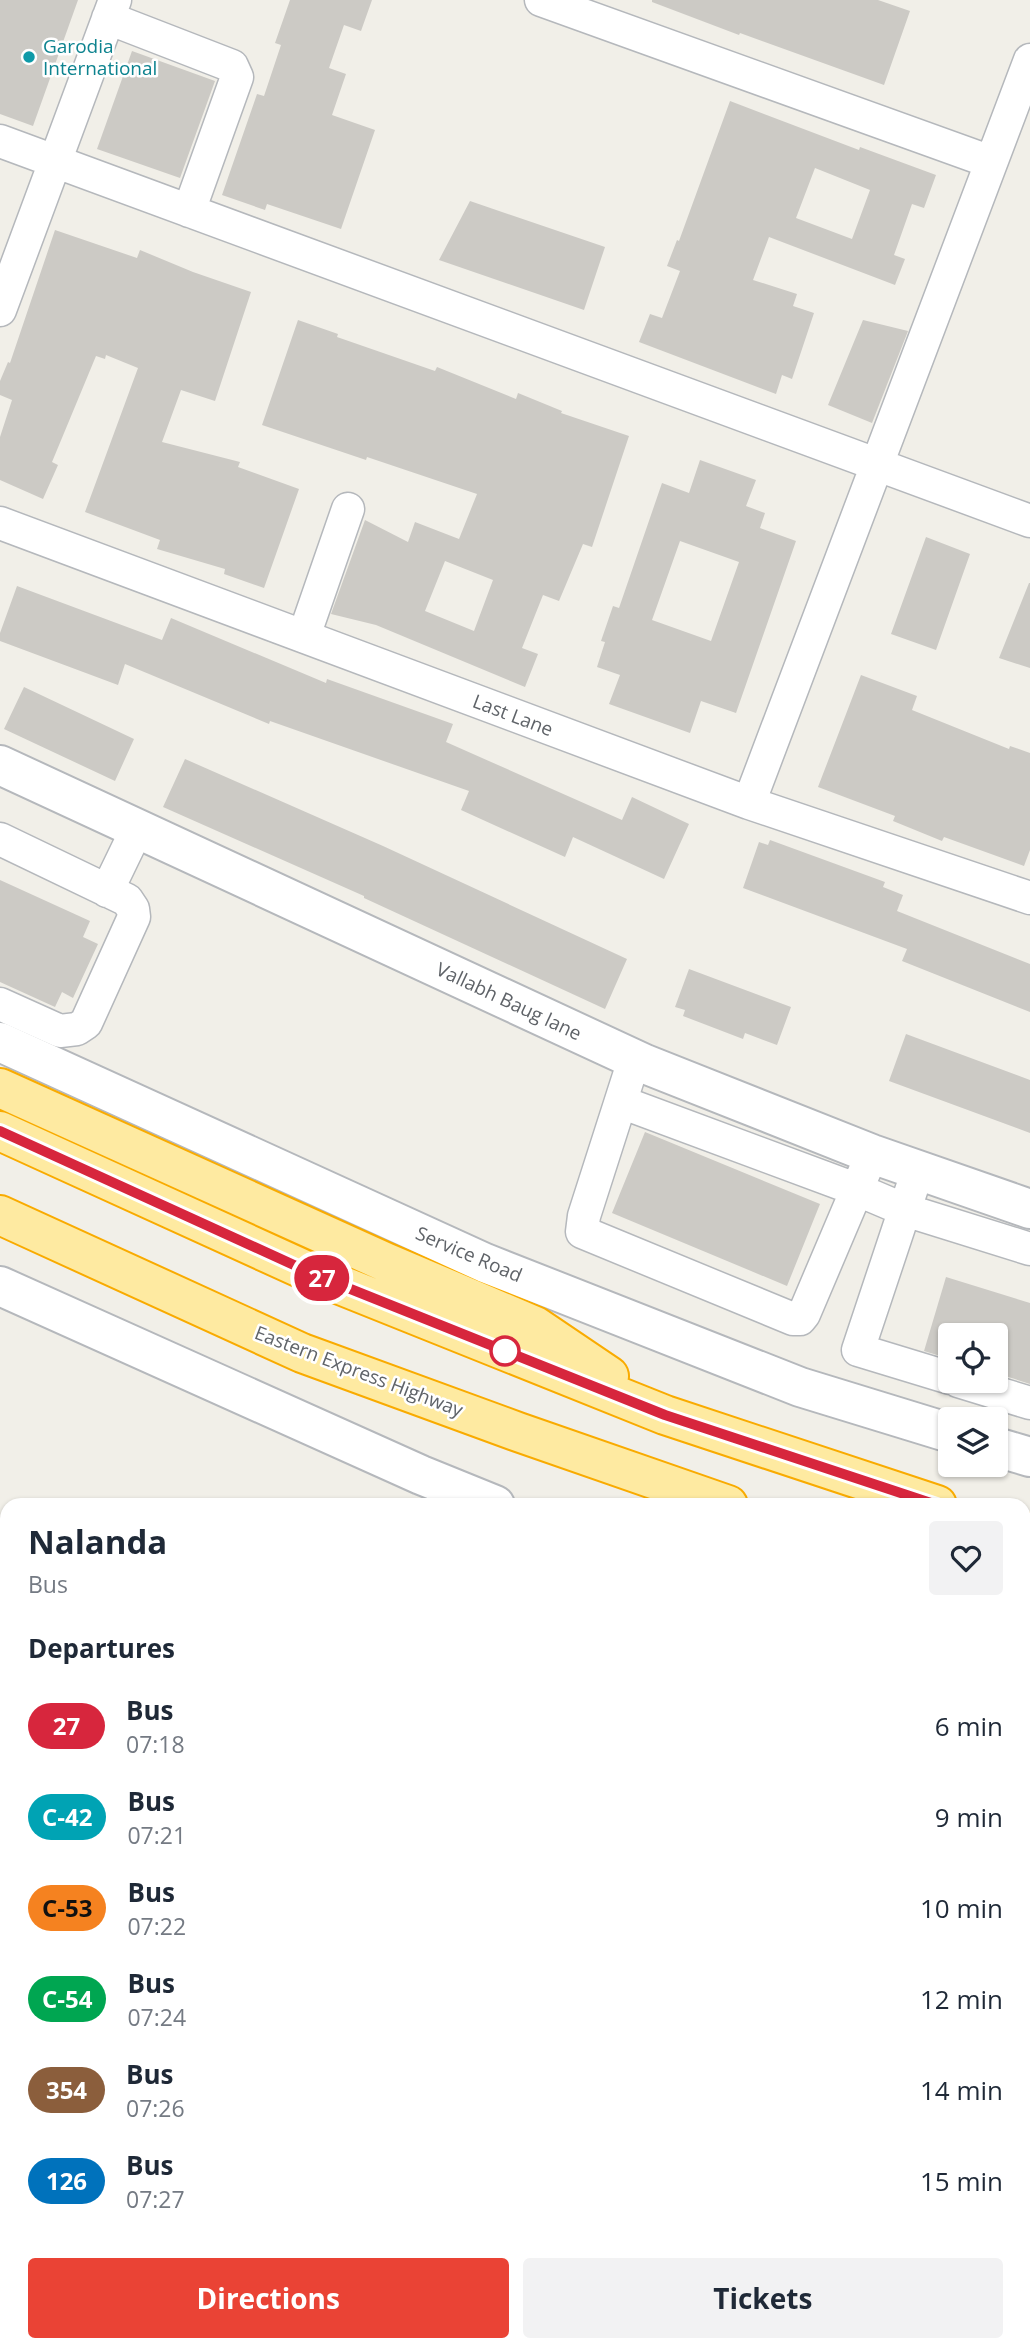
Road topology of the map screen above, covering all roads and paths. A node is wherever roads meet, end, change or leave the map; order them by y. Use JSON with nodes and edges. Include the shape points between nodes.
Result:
{"nodes":[{"id":1,"x":541,"y":0,"type":"edge"},
{"id":2,"x":111,"y":9,"type":"edge"},
{"id":3,"x":1030,"y":60,"type":"edge"},
{"id":4,"x":0,"y":141,"type":"edge"},
{"id":5,"x":55,"y":161,"type":"junction"},
{"id":6,"x":991,"y":162,"type":"junction"},
{"id":7,"x":189,"y":211,"type":"junction"},
{"id":8,"x":0,"y":310,"type":"edge"},
{"id":9,"x":876,"y":466,"type":"junction"},
{"id":10,"x":348,"y":509,"type":"dead end"},
{"id":11,"x":1030,"y":521,"type":"edge"},
{"id":12,"x":0,"y":523,"type":"edge"},
{"id":13,"x":304,"y":636,"type":"junction"},
{"id":14,"x":0,"y":765,"type":"edge"},
{"id":15,"x":749,"y":803,"type":"junction"},
{"id":16,"x":137,"y":829,"type":"junction"},
{"id":17,"x":0,"y":839,"type":"edge"},
{"id":18,"x":107,"y":891,"type":"junction"},
{"id":19,"x":1030,"y":898,"type":"edge"},
{"id":20,"x":0,"y":1004,"type":"edge"},
{"id":21,"x":0,"y":1042,"type":"edge"},
{"id":22,"x":635,"y":1059,"type":"junction"},
{"id":23,"x":0,"y":1088,"type":"edge"},
{"id":24,"x":621,"y":1102,"type":"junction"},
{"id":25,"x":0,"y":1131,"type":"edge"},
{"id":26,"x":872,"y":1154,"type":"junction"},
{"id":27,"x":918,"y":1170,"type":"junction"},
{"id":28,"x":858,"y":1190,"type":"junction"},
{"id":29,"x":1030,"y":1209,"type":"edge"},
{"id":30,"x":905,"y":1210,"type":"junction"},
{"id":31,"x":0,"y":1215,"type":"edge"},
{"id":32,"x":1030,"y":1249,"type":"edge"},
{"id":33,"x":0,"y":1286,"type":"edge"},
{"id":34,"x":938,"y":1374,"type":"edge"},
{"id":35,"x":997,"y":1393,"type":"edge"},
{"id":36,"x":1030,"y":1403,"type":"edge"},
{"id":37,"x":665,"y":1415,"type":"junction"},
{"id":38,"x":938,"y":1429,"type":"edge"},
{"id":39,"x":1008,"y":1451,"type":"edge"},
{"id":40,"x":1030,"y":1457,"type":"edge"},
{"id":41,"x":478,"y":1498,"type":"edge"},
{"id":42,"x":708,"y":1498,"type":"edge"},
{"id":43,"x":916,"y":1498,"type":"edge"}],
"edges":[{"from":1,"to":6,"type":"street"},
{"from":2,"to":5,"type":"street"},
{"from":2,"to":7,"type":"street","via":[[236,71]]},
{"from":3,"to":6,"type":"street"},
{"from":4,"to":5,"type":"street"},
{"from":5,"to":7,"type":"street"},
{"from":5,"to":8,"type":"street"},
{"from":6,"to":9,"type":"street"},
{"from":7,"to":9,"type":"street"},
{"from":9,"to":11,"type":"street"},
{"from":9,"to":15,"type":"street"},
{"from":10,"to":13,"type":"street"},
{"from":12,"to":13,"type":"street","name":"Last Lane"},
{"from":13,"to":15,"type":"street","name":"Last Lane"},
{"from":14,"to":16,"type":"street","name":"Vallabh Baug lane"},
{"from":15,"to":19,"type":"street","name":"Last Lane"},
{"from":16,"to":18,"type":"street"},
{"from":16,"to":22,"type":"street","name":"Vallabh Baug lane"},
{"from":17,"to":18,"type":"street"},
{"from":18,"to":20,"type":"street","via":[[127,900],[134,917],[86,1023],[60,1031]]},
{"from":21,"to":38,"type":"street","name":"Service Road","via":[[485,1263],[800,1387]]},
{"from":22,"to":24,"type":"street"},
{"from":22,"to":26,"type":"street","name":"Vallabh Baug lane"},
{"from":23,"to":37,"type":"highway","via":[[535,1326]]},
{"from":24,"to":28,"type":"street"},
{"from":24,"to":28,"type":"street","via":[[582,1232],[793,1319],[804,1314]]},
{"from":25,"to":37,"type":"highway","via":[[318,1276]]},
{"from":26,"to":27,"type":"street","name":"Vallabh Baug lane"},
{"from":26,"to":28,"type":"street"},
{"from":27,"to":29,"type":"street","name":"Vallabh Baug lane"},
{"from":27,"to":30,"type":"street"},
{"from":28,"to":30,"type":"street"},
{"from":30,"to":32,"type":"street"},
{"from":30,"to":34,"type":"street","via":[[859,1350]]},
{"from":31,"to":42,"type":"highway","name":"Eastern Express Highway","via":[[302,1353]]},
{"from":33,"to":41,"type":"street"},
{"from":35,"to":36,"type":"street"},
{"from":37,"to":43,"type":"highway"},
{"from":39,"to":40,"type":"street"}]}
